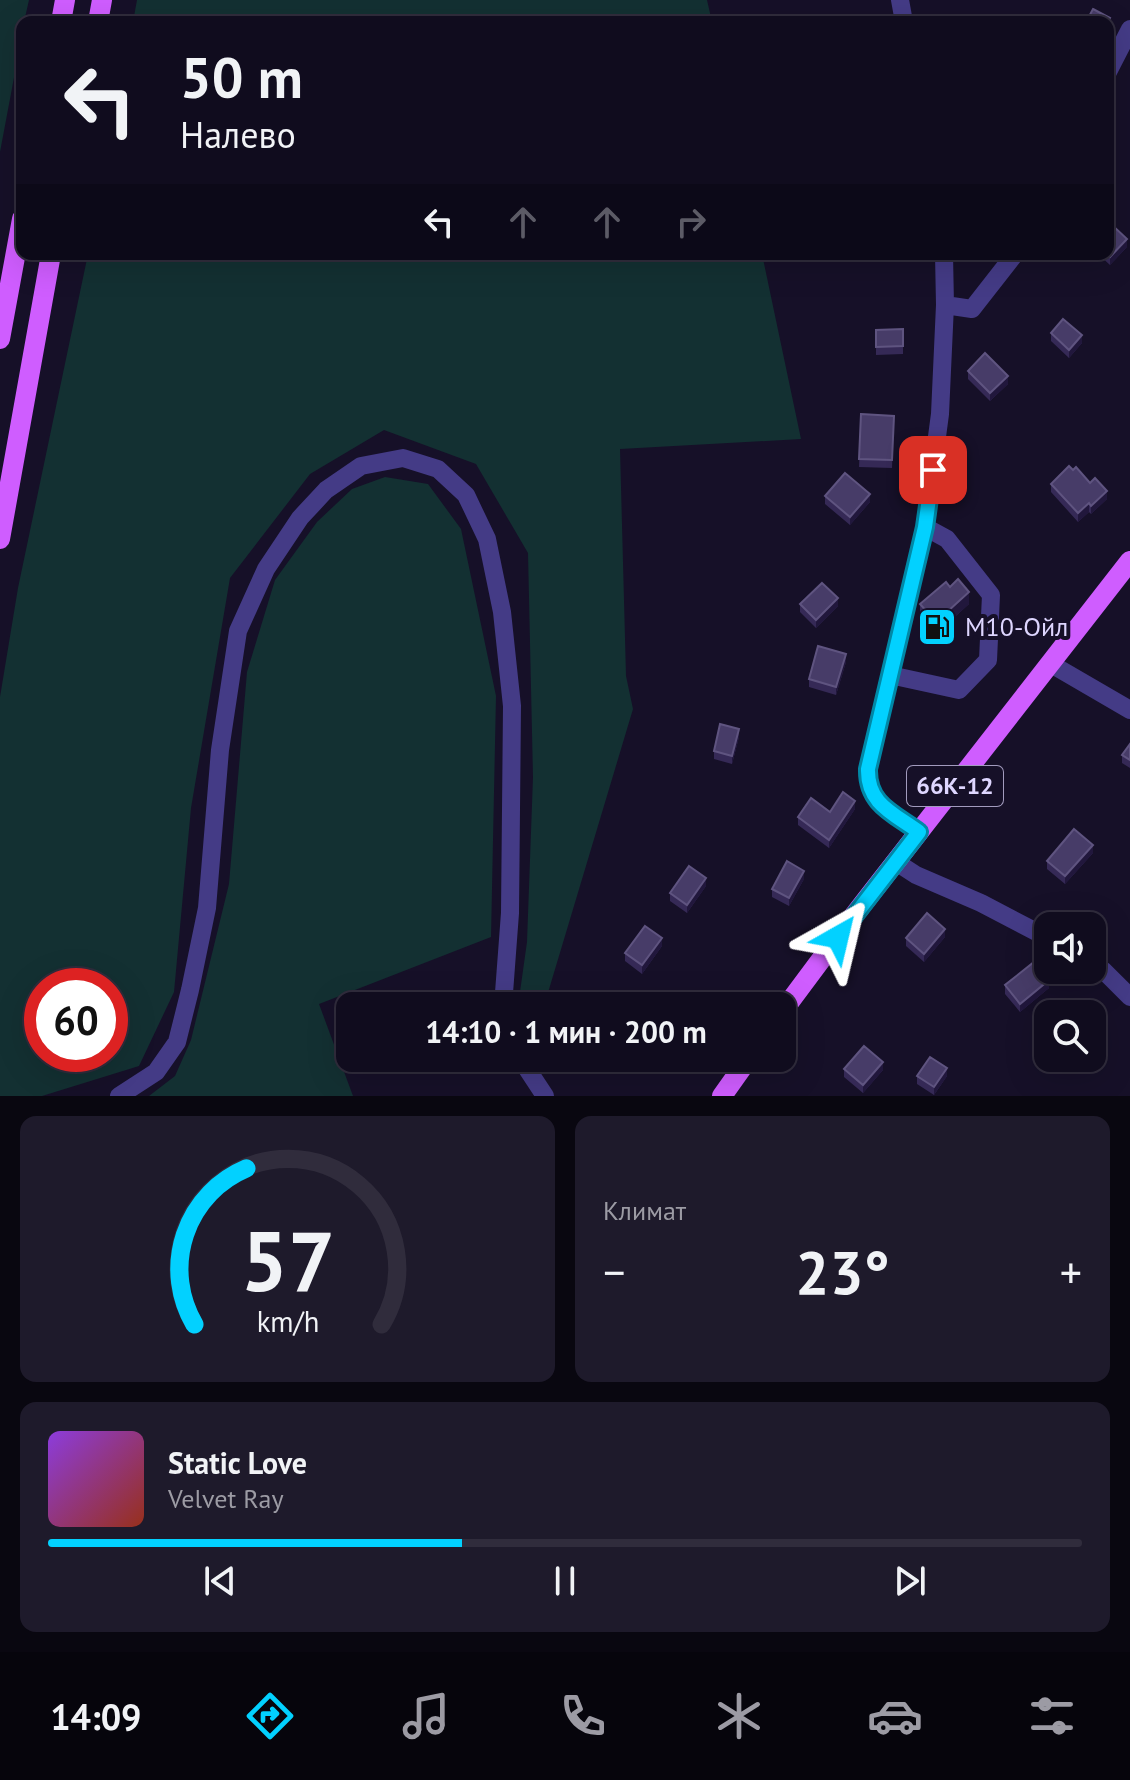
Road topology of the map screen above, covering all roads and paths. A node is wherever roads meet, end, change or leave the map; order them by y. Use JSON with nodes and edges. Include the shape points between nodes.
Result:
{"nodes":[{"id":1,"x":1130,"y":29,"type":"edge"},
{"id":2,"x":1114,"y":60,"type":"edge"},
{"id":3,"x":16,"y":252,"type":"edge"},
{"id":4,"x":50,"y":260,"type":"edge"},
{"id":5,"x":944,"y":260,"type":"edge"},
{"id":6,"x":1010,"y":260,"type":"edge"},
{"id":7,"x":945,"y":305,"type":"junction"},
{"id":8,"x":0,"y":339,"type":"edge"},
{"id":9,"x":925,"y":527,"type":"junction"},
{"id":10,"x":0,"y":539,"type":"edge"},
{"id":11,"x":1130,"y":561,"type":"edge"},
{"id":12,"x":1051,"y":664,"type":"junction"},
{"id":13,"x":890,"y":675,"type":"junction"},
{"id":14,"x":1130,"y":710,"type":"edge"},
{"id":15,"x":919,"y":832,"type":"junction"},
{"id":16,"x":896,"y":862,"type":"junction"},
{"id":17,"x":1034,"y":931,"type":"edge"},
{"id":18,"x":1106,"y":973,"type":"edge"},
{"id":19,"x":504,"y":992,"type":"edge"},
{"id":20,"x":796,"y":994,"type":"edge"},
{"id":21,"x":1130,"y":997,"type":"edge"},
{"id":22,"x":529,"y":1072,"type":"edge"},
{"id":23,"x":739,"y":1072,"type":"edge"},
{"id":24,"x":119,"y":1096,"type":"edge"},
{"id":25,"x":545,"y":1096,"type":"edge"},
{"id":26,"x":722,"y":1096,"type":"edge"}],
"edges":[{"from":1,"to":2,"type":"street"},
{"from":3,"to":8,"type":"main road"},
{"from":4,"to":10,"type":"main road"},
{"from":5,"to":7,"type":"street"},
{"from":6,"to":7,"type":"street","via":[[972,309]]},
{"from":7,"to":9,"type":"street","via":[[940,414]]},
{"from":9,"to":13,"type":"street"},
{"from":9,"to":13,"type":"street","via":[[947,539],[991,595],[988,660],[959,690]]},
{"from":11,"to":12,"type":"main road","number":"66К-12"},
{"from":12,"to":14,"type":"street"},
{"from":12,"to":15,"type":"main road","number":"66К-12"},
{"from":13,"to":15,"type":"street","via":[[867,783],[873,798]]},
{"from":15,"to":16,"type":"main road","number":"66К-12"},
{"from":16,"to":17,"type":"street"},
{"from":16,"to":20,"type":"main road","number":"66К-12"},
{"from":18,"to":21,"type":"street"},
{"from":19,"to":24,"type":"street","via":[[512,706],[502,612],[487,539],[466,495],[438,469],[403,458],[361,466],[326,490],[300,518],[266,569],[238,631],[220,750],[207,908],[177,1042],[156,1072]]},
{"from":22,"to":25,"type":"street"},
{"from":23,"to":26,"type":"main road"}]}
